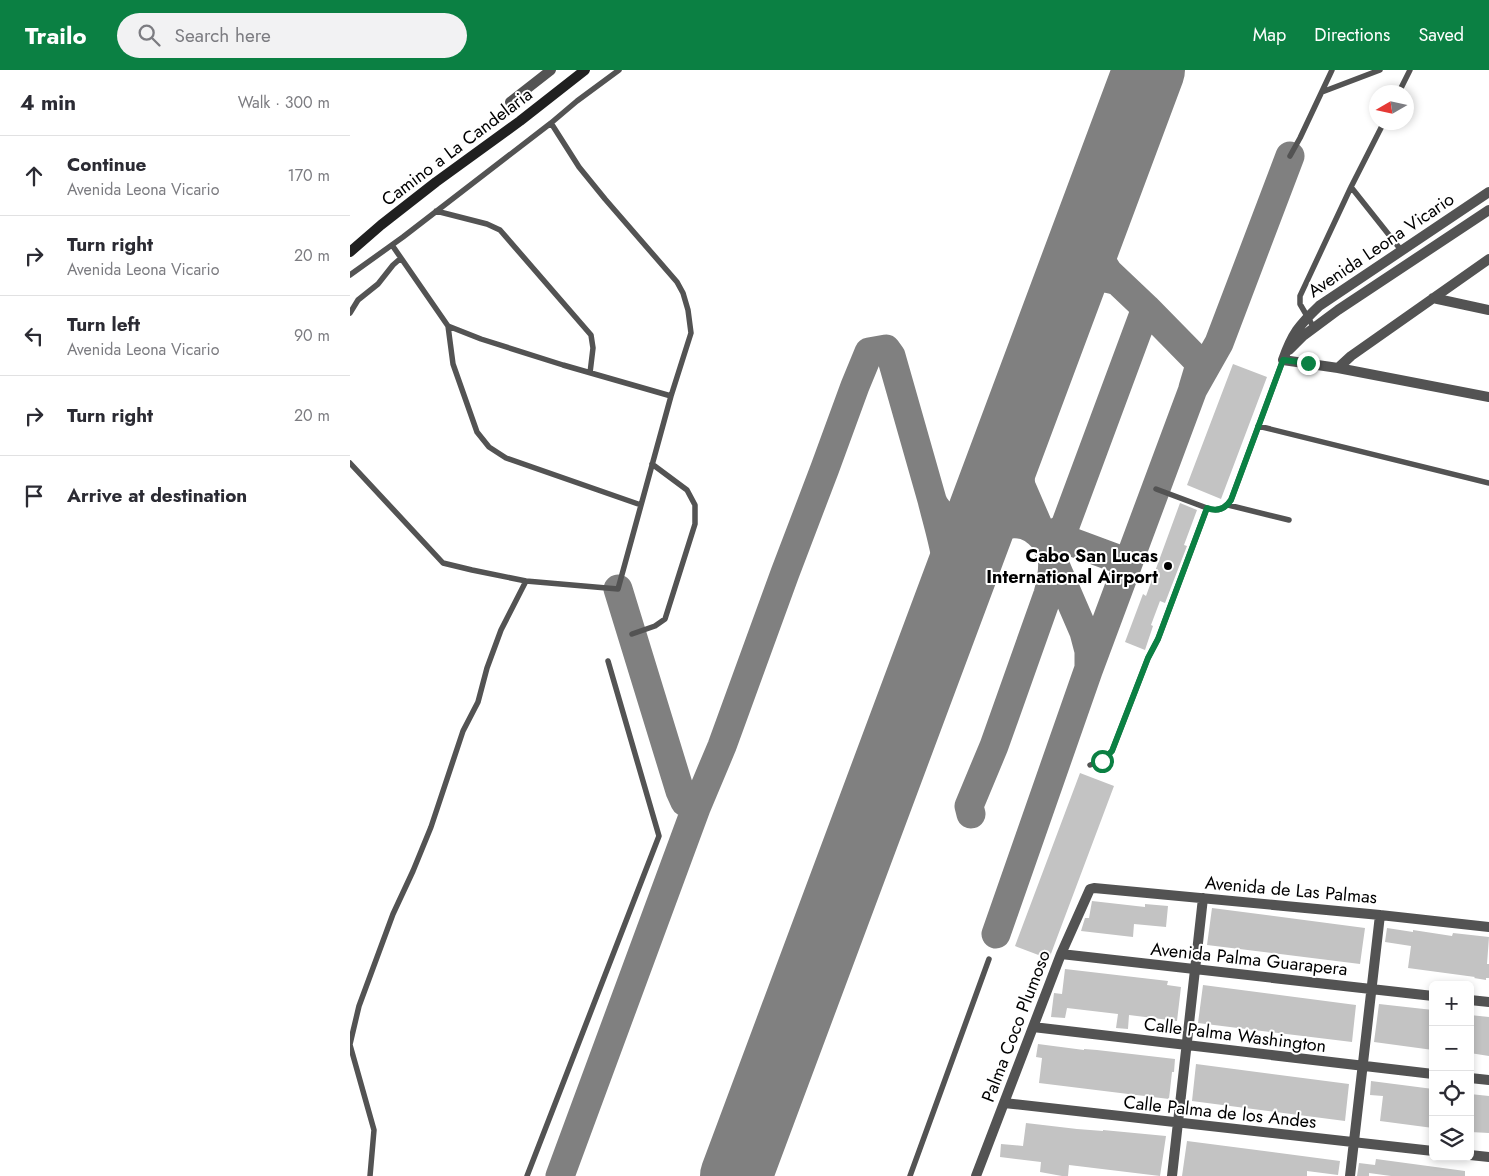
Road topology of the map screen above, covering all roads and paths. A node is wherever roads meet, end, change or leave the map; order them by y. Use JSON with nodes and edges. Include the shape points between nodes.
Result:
{"nodes":[{"id":1,"x":551,"y":70,"type":"edge"},
{"id":2,"x":585,"y":70,"type":"edge"},
{"id":3,"x":619,"y":70,"type":"edge"},
{"id":4,"x":1332,"y":70,"type":"edge"},
{"id":5,"x":1380,"y":70,"type":"edge"},
{"id":6,"x":1410,"y":70,"type":"edge"},
{"id":7,"x":1402,"y":85,"type":"edge"},
{"id":8,"x":1322,"y":92,"type":"junction"},
{"id":9,"x":510,"y":102,"type":"dead end"},
{"id":10,"x":551,"y":123,"type":"junction"},
{"id":11,"x":1380,"y":130,"type":"edge"},
{"id":12,"x":1290,"y":156,"type":"dead end"},
{"id":13,"x":1351,"y":187,"type":"junction"},
{"id":14,"x":1489,"y":192,"type":"edge"},
{"id":15,"x":1489,"y":210,"type":"edge"},
{"id":16,"x":436,"y":211,"type":"junction"},
{"id":17,"x":392,"y":245,"type":"junction"},
{"id":18,"x":1401,"y":250,"type":"junction"},
{"id":19,"x":350,"y":252,"type":"edge"},
{"id":20,"x":401,"y":258,"type":"junction"},
{"id":21,"x":1489,"y":259,"type":"edge"},
{"id":22,"x":350,"y":275,"type":"edge"},
{"id":23,"x":1433,"y":298,"type":"junction"},
{"id":24,"x":1489,"y":310,"type":"edge"},
{"id":25,"x":350,"y":313,"type":"edge"},
{"id":26,"x":1307,"y":317,"type":"junction"},
{"id":27,"x":448,"y":326,"type":"junction"},
{"id":28,"x":1314,"y":328,"type":"junction"},
{"id":29,"x":1284,"y":359,"type":"junction"},
{"id":30,"x":1338,"y":368,"type":"junction"},
{"id":31,"x":590,"y":373,"type":"junction"},
{"id":32,"x":671,"y":396,"type":"junction"},
{"id":33,"x":1489,"y":397,"type":"edge"},
{"id":34,"x":1258,"y":426,"type":"junction"},
{"id":35,"x":350,"y":463,"type":"edge"},
{"id":36,"x":652,"y":464,"type":"junction"},
{"id":37,"x":1489,"y":483,"type":"edge"},
{"id":38,"x":1156,"y":489,"type":"dead end"},
{"id":39,"x":641,"y":505,"type":"junction"},
{"id":40,"x":1228,"y":505,"type":"junction"},
{"id":41,"x":1207,"y":508,"type":"junction"},
{"id":42,"x":1289,"y":520,"type":"dead end"},
{"id":43,"x":526,"y":582,"type":"junction"},
{"id":44,"x":632,"y":634,"type":"dead end"},
{"id":45,"x":608,"y":661,"type":"dead end"},
{"id":46,"x":1090,"y":765,"type":"dead end"},
{"id":47,"x":1090,"y":889,"type":"joint"},
{"id":48,"x":1203,"y":898,"type":"junction"},
{"id":49,"x":1380,"y":915,"type":"junction"},
{"id":50,"x":1489,"y":927,"type":"edge"},
{"id":51,"x":1061,"y":954,"type":"junction"},
{"id":52,"x":988,"y":959,"type":"dead end"},
{"id":53,"x":1195,"y":968,"type":"junction"},
{"id":54,"x":1372,"y":988,"type":"junction"},
{"id":55,"x":1429,"y":995,"type":"edge"},
{"id":56,"x":1474,"y":1000,"type":"edge"},
{"id":57,"x":1489,"y":1002,"type":"edge"},
{"id":58,"x":1033,"y":1027,"type":"junction"},
{"id":59,"x":350,"y":1044,"type":"edge"},
{"id":60,"x":1187,"y":1046,"type":"junction"},
{"id":61,"x":1363,"y":1066,"type":"junction"},
{"id":62,"x":1429,"y":1074,"type":"edge"},
{"id":63,"x":1474,"y":1078,"type":"edge"},
{"id":64,"x":1489,"y":1080,"type":"edge"},
{"id":65,"x":1004,"y":1103,"type":"junction"},
{"id":66,"x":1178,"y":1124,"type":"junction"},
{"id":67,"x":1354,"y":1143,"type":"junction"},
{"id":68,"x":1429,"y":1151,"type":"edge"},
{"id":69,"x":1474,"y":1155,"type":"edge"},
{"id":70,"x":1489,"y":1157,"type":"edge"},
{"id":71,"x":370,"y":1176,"type":"edge"},
{"id":72,"x":527,"y":1176,"type":"edge"},
{"id":73,"x":910,"y":1176,"type":"edge"},
{"id":74,"x":976,"y":1176,"type":"edge"},
{"id":75,"x":1172,"y":1176,"type":"edge"},
{"id":76,"x":1350,"y":1176,"type":"edge"}],
"edges":[{"from":1,"to":9,"type":"street"},
{"from":2,"to":19,"type":"street","name":"Camino a La Candelaria","via":[[436,182]]},
{"from":3,"to":10,"type":"lane"},
{"from":4,"to":8,"type":"lane"},
{"from":5,"to":8,"type":"lane"},
{"from":6,"to":7,"type":"lane"},
{"from":8,"to":12,"type":"lane"},
{"from":10,"to":16,"type":"lane"},
{"from":10,"to":32,"type":"lane","via":[[579,167],[683,293],[692,332]]},
{"from":11,"to":13,"type":"lane"},
{"from":13,"to":18,"type":"lane"},
{"from":13,"to":26,"type":"lane","via":[[1300,296],[1300,304]]},
{"from":14,"to":18,"type":"street","name":"Avenida Leona Vicario"},
{"from":15,"to":28,"type":"street","name":"Avenida Leona Vicario"},
{"from":16,"to":17,"type":"lane"},
{"from":16,"to":31,"type":"lane","via":[[500,230],[591,335],[594,348]]},
{"from":17,"to":20,"type":"lane"},
{"from":17,"to":22,"type":"lane"},
{"from":18,"to":26,"type":"street","name":"Avenida Leona Vicario"},
{"from":20,"to":25,"type":"lane","via":[[378,284],[358,300]]},
{"from":20,"to":27,"type":"lane"},
{"from":21,"to":23,"type":"street"},
{"from":23,"to":24,"type":"street"},
{"from":23,"to":30,"type":"street"},
{"from":26,"to":28,"type":"lane"},
{"from":26,"to":29,"type":"street","name":"Avenida Leona Vicario","via":[[1298,326]]},
{"from":27,"to":31,"type":"lane"},
{"from":27,"to":39,"type":"lane","via":[[456,373],[477,432],[489,447],[506,458]]},
{"from":28,"to":29,"type":"street","name":"Avenida Leona Vicario","via":[[1296,342]]},
{"from":29,"to":30,"type":"street"},
{"from":29,"to":34,"type":"lane","name":"Avenida Leona Vicario"},
{"from":30,"to":33,"type":"street"},
{"from":31,"to":32,"type":"lane"},
{"from":32,"to":36,"type":"lane"},
{"from":34,"to":37,"type":"lane"},
{"from":34,"to":40,"type":"lane","name":"Avenida Leona Vicario"},
{"from":35,"to":43,"type":"lane","via":[[444,563]]},
{"from":36,"to":39,"type":"lane"},
{"from":36,"to":44,"type":"lane","via":[[687,490],[695,505],[695,524],[665,619]]},
{"from":38,"to":41,"type":"lane"},
{"from":39,"to":43,"type":"lane","via":[[618,588]]},
{"from":40,"to":41,"type":"lane","via":[[1215,510]]},
{"from":40,"to":42,"type":"lane"},
{"from":41,"to":46,"type":"lane","via":[[1112,751],[1102,761]]},
{"from":43,"to":59,"type":"lane","via":[[501,630],[431,827],[389,923],[359,1006]]},
{"from":45,"to":72,"type":"lane","via":[[659,836]]},
{"from":47,"to":48,"type":"street","name":"Avenida de Las Palmas"},
{"from":47,"to":51,"type":"street","name":"Palma Coco Plumoso"},
{"from":48,"to":49,"type":"street","name":"Avenida de Las Palmas"},
{"from":48,"to":53,"type":"street"},
{"from":49,"to":50,"type":"street","name":"Avenida de Las Palmas"},
{"from":49,"to":54,"type":"street"},
{"from":51,"to":53,"type":"street","name":"Avenida Palma Guarapera"},
{"from":51,"to":58,"type":"street","name":"Palma Coco Plumoso"},
{"from":52,"to":73,"type":"lane"},
{"from":53,"to":54,"type":"street","name":"Avenida Palma Guarapera"},
{"from":53,"to":60,"type":"street"},
{"from":54,"to":55,"type":"street","name":"Avenida Palma Guarapera"},
{"from":54,"to":61,"type":"street"},
{"from":56,"to":57,"type":"street"},
{"from":58,"to":60,"type":"street","name":"Calle Palma Washington"},
{"from":58,"to":65,"type":"street","name":"Palma Coco Plumoso"},
{"from":59,"to":71,"type":"lane","via":[[374,1130]]},
{"from":60,"to":61,"type":"street","name":"Calle Palma Washington"},
{"from":60,"to":66,"type":"street"},
{"from":61,"to":62,"type":"street","name":"Calle Palma Washington"},
{"from":61,"to":67,"type":"street"},
{"from":63,"to":64,"type":"street"},
{"from":65,"to":66,"type":"street","name":"Calle Palma de los Andes"},
{"from":65,"to":74,"type":"street","name":"Palma Coco Plumoso"},
{"from":66,"to":67,"type":"street","name":"Calle Palma de los Andes"},
{"from":66,"to":75,"type":"street"},
{"from":67,"to":68,"type":"street","name":"Calle Palma de los Andes"},
{"from":67,"to":76,"type":"street"},
{"from":69,"to":70,"type":"street"}]}
